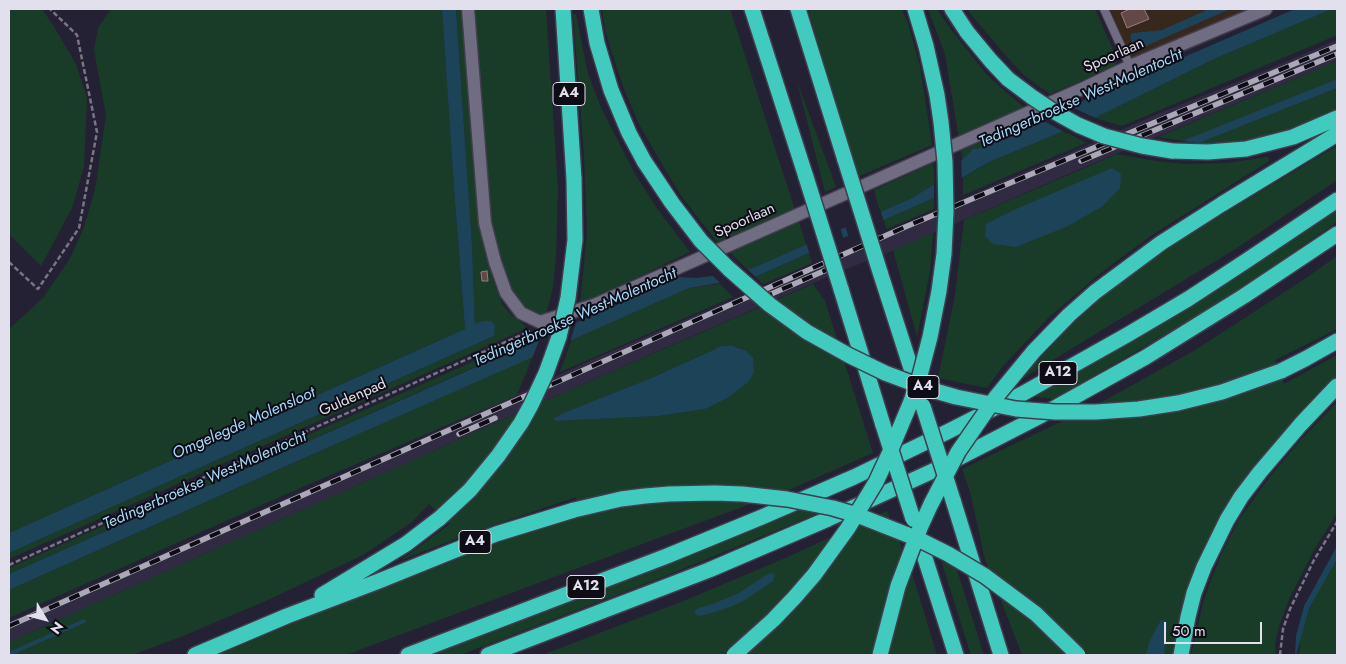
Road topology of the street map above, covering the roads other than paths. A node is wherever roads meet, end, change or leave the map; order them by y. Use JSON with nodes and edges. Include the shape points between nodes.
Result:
{"nodes":[{"id":1,"x":468,"y":9,"type":"edge"},
{"id":2,"x":563,"y":9,"type":"edge"},
{"id":3,"x":591,"y":9,"type":"edge"},
{"id":4,"x":752,"y":9,"type":"edge"},
{"id":5,"x":798,"y":9,"type":"edge"},
{"id":6,"x":915,"y":9,"type":"edge"},
{"id":7,"x":952,"y":9,"type":"edge"},
{"id":8,"x":1105,"y":9,"type":"edge"},
{"id":9,"x":1266,"y":9,"type":"edge"},
{"id":10,"x":1130,"y":66,"type":"junction"},
{"id":11,"x":1337,"y":118,"type":"edge"},
{"id":12,"x":1337,"y":134,"type":"edge"},
{"id":13,"x":1337,"y":200,"type":"edge"},
{"id":14,"x":1337,"y":234,"type":"edge"},
{"id":15,"x":1337,"y":341,"type":"edge"},
{"id":16,"x":1337,"y":386,"type":"edge"},
{"id":17,"x":287,"y":616,"type":"junction"},
{"id":18,"x":195,"y":655,"type":"edge"},
{"id":19,"x":408,"y":655,"type":"edge"},
{"id":20,"x":488,"y":655,"type":"edge"},
{"id":21,"x":734,"y":655,"type":"edge"},
{"id":22,"x":880,"y":655,"type":"edge"},
{"id":23,"x":956,"y":655,"type":"edge"},
{"id":24,"x":1002,"y":655,"type":"edge"},
{"id":25,"x":1078,"y":655,"type":"edge"},
{"id":26,"x":1181,"y":655,"type":"edge"}],
"edges":[{"from":1,"to":10,"type":"street","name":"Spoorlaan","via":[[485,223],[506,293],[521,313],[540,322],[594,305]]},
{"from":2,"to":17,"type":"highway","number":"A4","bridge":true,"via":[[575,240],[568,298],[546,373],[524,417],[470,490],[406,544]]},
{"from":3,"to":15,"type":"highway","number":"A4","bridge":true,"via":[[611,90],[629,133],[686,223],[736,276],[770,305],[807,332],[884,373],[925,388],[1016,408],[1055,412],[1139,409],[1222,392],[1281,371]]},
{"from":4,"to":23,"type":"highway","bridge":true},
{"from":5,"to":24,"type":"highway","number":"A4","bridge":true},
{"from":6,"to":21,"type":"highway","bridge":true,"via":[[942,122],[946,186],[944,254],[928,347],[890,454],[848,528],[794,598]]},
{"from":7,"to":11,"type":"highway","bridge":true,"via":[[983,53],[1042,104],[1092,131],[1142,146],[1187,152],[1233,151],[1293,137]]},
{"from":8,"to":10,"type":"lane"},
{"from":9,"to":10,"type":"street","name":"Spoorlaan"},
{"from":12,"to":22,"type":"highway","number":"A12","bridge":true,"via":[[1131,264],[1076,309],[1021,366],[958,452],[931,504],[898,586]]},
{"from":13,"to":19,"type":"highway","number":"A12","via":[[1230,272],[1127,335],[948,432],[762,517]]},
{"from":14,"to":20,"type":"highway","number":"A12","via":[[1138,362],[937,469],[709,570]]},
{"from":16,"to":26,"type":"highway","via":[[1260,472],[1227,520],[1194,593]]},
{"from":17,"to":18,"type":"highway","number":"A4"},
{"from":17,"to":25,"type":"highway","number":"A4","bridge":true,"via":[[525,524],[621,499],[714,492],[811,503],[880,523],[918,539],[978,571],[1003,589],[1036,614]]}]}
